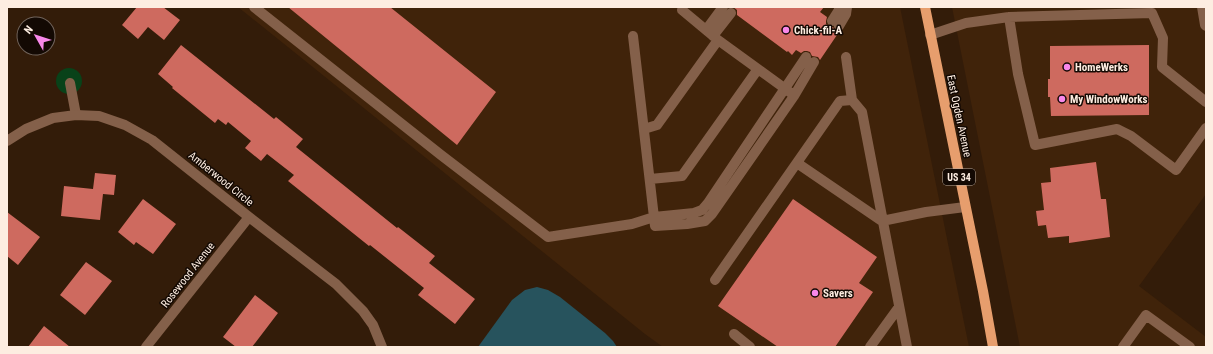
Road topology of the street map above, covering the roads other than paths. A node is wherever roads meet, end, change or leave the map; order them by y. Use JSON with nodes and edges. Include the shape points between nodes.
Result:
{"nodes":[{"id":1,"x":254,"y":7,"type":"edge"},
{"id":2,"x":839,"y":7,"type":"edge"},
{"id":3,"x":847,"y":7,"type":"edge"},
{"id":4,"x":925,"y":7,"type":"edge"},
{"id":5,"x":1202,"y":7,"type":"edge"},
{"id":6,"x":682,"y":10,"type":"dead end"},
{"id":7,"x":727,"y":10,"type":"edge"},
{"id":8,"x":1009,"y":17,"type":"junction"},
{"id":9,"x":1206,"y":26,"type":"edge"},
{"id":10,"x":712,"y":35,"type":"junction"},
{"id":11,"x":930,"y":35,"type":"junction"},
{"id":12,"x":633,"y":36,"type":"dead end"},
{"id":13,"x":846,"y":57,"type":"dead end"},
{"id":14,"x":758,"y":69,"type":"junction"},
{"id":15,"x":70,"y":83,"type":"dead end"},
{"id":16,"x":786,"y":89,"type":"junction"},
{"id":17,"x":794,"y":96,"type":"junction"},
{"id":18,"x":852,"y":100,"type":"junction"},
{"id":19,"x":1206,"y":102,"type":"edge"},
{"id":20,"x":76,"y":115,"type":"junction"},
{"id":21,"x":1206,"y":128,"type":"edge"},
{"id":22,"x":644,"y":129,"type":"junction"},
{"id":23,"x":7,"y":141,"type":"edge"},
{"id":24,"x":797,"y":163,"type":"junction"},
{"id":25,"x":650,"y":179,"type":"junction"},
{"id":26,"x":965,"y":207,"type":"junction"},
{"id":27,"x":249,"y":217,"type":"junction"},
{"id":28,"x":882,"y":221,"type":"junction"},
{"id":29,"x":654,"y":222,"type":"junction"},
{"id":30,"x":715,"y":280,"type":"dead end"},
{"id":31,"x":899,"y":307,"type":"junction"},
{"id":32,"x":734,"y":334,"type":"dead end"},
{"id":33,"x":906,"y":342,"type":"edge"},
{"id":34,"x":146,"y":347,"type":"edge"},
{"id":35,"x":382,"y":347,"type":"edge"},
{"id":36,"x":750,"y":347,"type":"edge"},
{"id":37,"x":870,"y":347,"type":"edge"},
{"id":38,"x":899,"y":347,"type":"edge"},
{"id":39,"x":993,"y":347,"type":"edge"},
{"id":40,"x":1123,"y":347,"type":"edge"},
{"id":41,"x":1190,"y":347,"type":"edge"}],
"edges":[{"from":1,"to":29,"type":"street","via":[[441,156],[548,237]]},
{"from":2,"to":3,"type":"street","via":[[835,23],[846,14]]},
{"from":4,"to":11,"type":"main road","name":"East Ogden Avenue","number":"US 34"},
{"from":5,"to":9,"type":"street"},
{"from":6,"to":10,"type":"street"},
{"from":7,"to":10,"type":"street"},
{"from":8,"to":11,"type":"street","via":[[966,23]]},
{"from":8,"to":19,"type":"street","via":[[1152,13],[1163,38],[1162,66]]},
{"from":8,"to":21,"type":"street","via":[[1018,74],[1036,145],[1117,129],[1131,136],[1176,170]]},
{"from":10,"to":14,"type":"street"},
{"from":10,"to":22,"type":"street","via":[[657,125]]},
{"from":11,"to":26,"type":"main road","name":"East Ogden Avenue","number":"US 34"},
{"from":12,"to":22,"type":"street"},
{"from":13,"to":18,"type":"street"},
{"from":14,"to":16,"type":"street"},
{"from":14,"to":25,"type":"street","via":[[682,176]]},
{"from":15,"to":20,"type":"street"},
{"from":16,"to":17,"type":"street"},
{"from":16,"to":17,"type":"street","via":[[810,60]]},
{"from":16,"to":29,"type":"street","via":[[702,210]]},
{"from":17,"to":29,"type":"street","via":[[705,221],[687,224]]},
{"from":18,"to":24,"type":"street","via":[[840,101]]},
{"from":18,"to":28,"type":"street","via":[[862,112]]},
{"from":20,"to":23,"type":"street","name":"Amberwood Circle","via":[[53,118],[26,129]]},
{"from":20,"to":27,"type":"street","name":"Amberwood Circle","via":[[98,116],[125,125],[152,140]]},
{"from":22,"to":25,"type":"street"},
{"from":24,"to":28,"type":"street"},
{"from":24,"to":30,"type":"street"},
{"from":25,"to":29,"type":"street"},
{"from":26,"to":28,"type":"street"},
{"from":26,"to":39,"type":"main road","name":"East Ogden Avenue","number":"US 34"},
{"from":27,"to":34,"type":"street","name":"Rosewood Avenue"},
{"from":27,"to":35,"type":"street","name":"Amberwood Circle","via":[[336,284],[363,310],[373,325]]},
{"from":28,"to":31,"type":"street"},
{"from":31,"to":33,"type":"street"},
{"from":31,"to":37,"type":"street"},
{"from":32,"to":36,"type":"street"},
{"from":33,"to":38,"type":"street"},
{"from":40,"to":41,"type":"street","via":[[1146,315]]}]}
